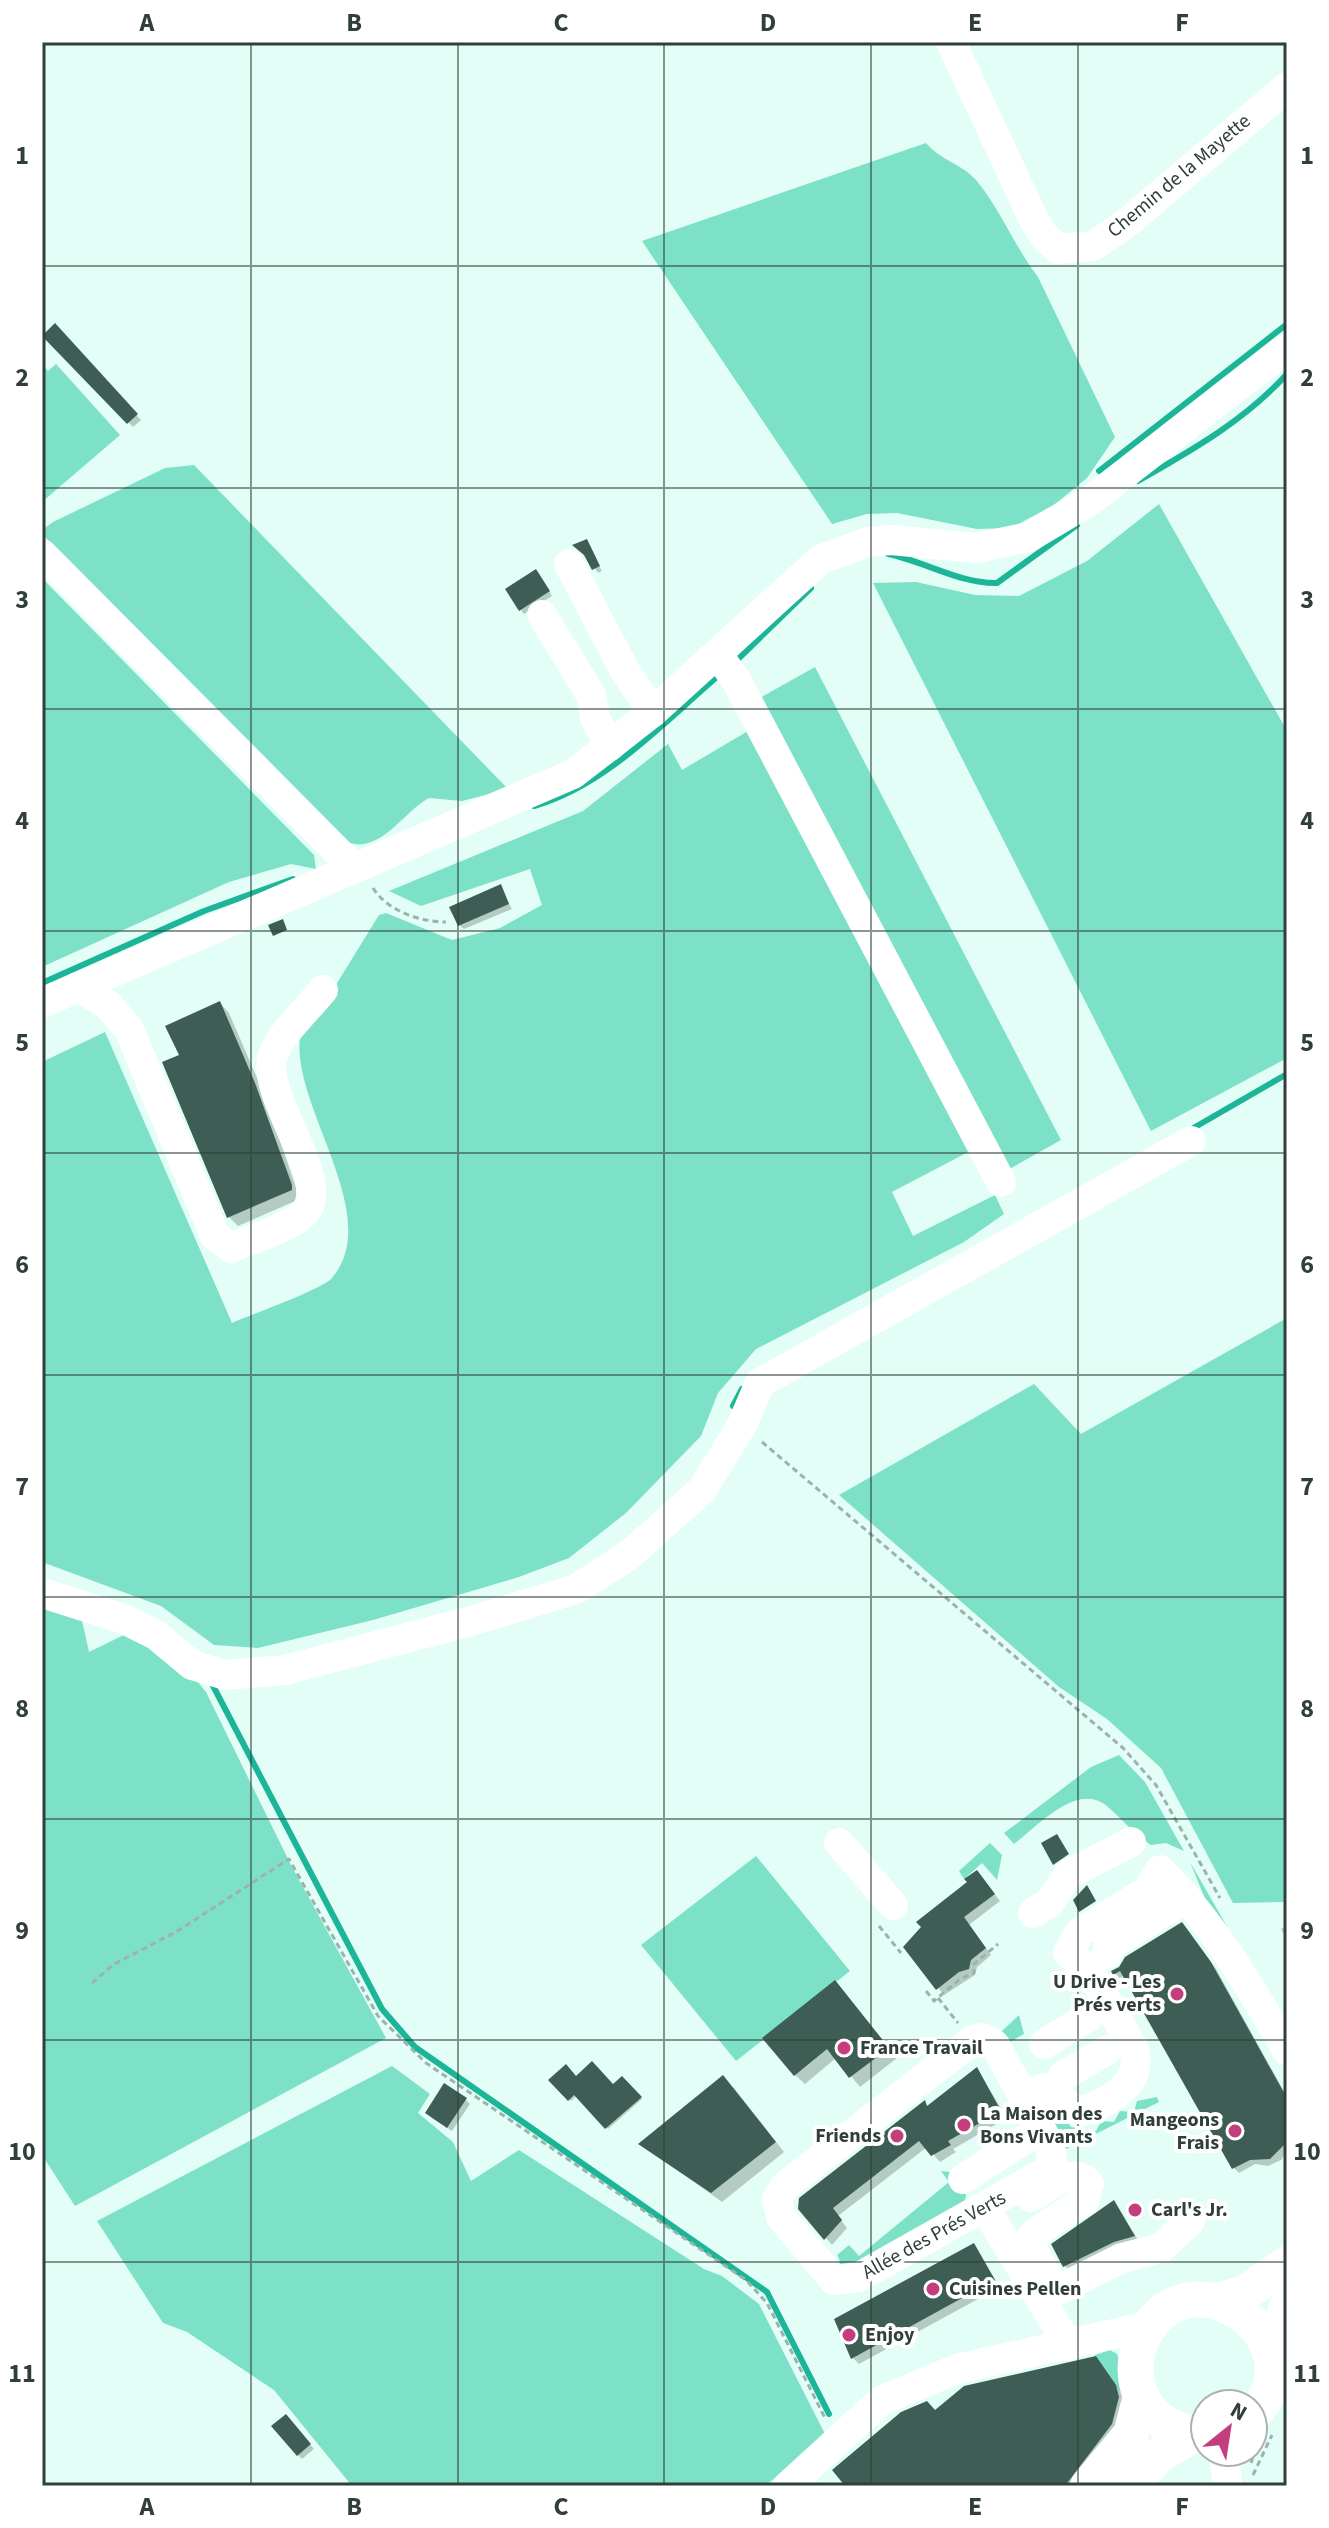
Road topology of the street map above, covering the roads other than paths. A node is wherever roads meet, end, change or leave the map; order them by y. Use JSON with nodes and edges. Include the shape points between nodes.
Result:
{"nodes":[{"id":1,"x":951,"y":42,"type":"edge"},
{"id":2,"x":1287,"y":87,"type":"edge"},
{"id":3,"x":1287,"y":348,"type":"edge"},
{"id":4,"x":42,"y":554,"type":"edge"},
{"id":5,"x":569,"y":564,"type":"dead end"},
{"id":6,"x":542,"y":615,"type":"dead end"},
{"id":7,"x":718,"y":655,"type":"junction"},
{"id":8,"x":653,"y":712,"type":"junction"},
{"id":9,"x":610,"y":746,"type":"junction"},
{"id":10,"x":356,"y":865,"type":"junction"},
{"id":11,"x":78,"y":987,"type":"junction"},
{"id":12,"x":323,"y":990,"type":"dead end"},
{"id":13,"x":42,"y":1003,"type":"edge"},
{"id":14,"x":1191,"y":1141,"type":"dead end"},
{"id":15,"x":1001,"y":1182,"type":"dead end"},
{"id":16,"x":42,"y":1593,"type":"edge"},
{"id":17,"x":1131,"y":1842,"type":"dead end"},
{"id":18,"x":839,"y":1843,"type":"dead end"},
{"id":19,"x":1187,"y":1898,"type":"junction"},
{"id":20,"x":884,"y":1912,"type":"road end"},
{"id":21,"x":1033,"y":1913,"type":"dead end"},
{"id":22,"x":1088,"y":2017,"type":"dead end"},
{"id":23,"x":1139,"y":2017,"type":"dead end"},
{"id":24,"x":1044,"y":2044,"type":"dead end"},
{"id":25,"x":1287,"y":2050,"type":"edge"},
{"id":26,"x":1112,"y":2058,"type":"dead end"},
{"id":27,"x":1069,"y":2083,"type":"dead end"},
{"id":28,"x":1022,"y":2095,"type":"junction"},
{"id":29,"x":1025,"y":2139,"type":"dead end"},
{"id":30,"x":963,"y":2179,"type":"dead end"},
{"id":31,"x":989,"y":2215,"type":"junction"},
{"id":32,"x":1190,"y":2221,"type":"dead end"},
{"id":33,"x":1287,"y":2264,"type":"edge"},
{"id":34,"x":1219,"y":2301,"type":"junction"},
{"id":35,"x":1287,"y":2307,"type":"edge"},
{"id":36,"x":1149,"y":2326,"type":"junction"},
{"id":37,"x":1069,"y":2346,"type":"junction"},
{"id":38,"x":1270,"y":2352,"type":"junction"},
{"id":39,"x":1268,"y":2388,"type":"edge"},
{"id":40,"x":1141,"y":2396,"type":"junction"},
{"id":41,"x":1189,"y":2433,"type":"edge"},
{"id":42,"x":1189,"y":2440,"type":"edge"},
{"id":43,"x":788,"y":2486,"type":"edge"},
{"id":44,"x":1088,"y":2486,"type":"edge"},
{"id":45,"x":1129,"y":2486,"type":"edge"}],
"edges":[{"from":1,"to":2,"type":"street","name":"Chemin de la Mayette","via":[[1034,220],[1058,249],[1093,246],[1128,222]]},
{"from":3,"to":7,"type":"street","via":[[1051,525],[1000,545],[976,548],[891,540],[849,547],[821,559]]},
{"from":4,"to":10,"type":"street"},
{"from":5,"to":8,"type":"street","via":[[625,671]]},
{"from":6,"to":9,"type":"street","via":[[591,695],[595,718]]},
{"from":7,"to":8,"type":"street"},
{"from":7,"to":15,"type":"street","via":[[736,680]]},
{"from":8,"to":9,"type":"street"},
{"from":9,"to":10,"type":"street","via":[[573,774]]},
{"from":10,"to":11,"type":"street"},
{"from":11,"to":12,"type":"street","via":[[108,1005],[129,1029],[215,1236],[231,1248],[301,1216],[311,1204],[311,1185],[276,1089],[272,1060]]},
{"from":11,"to":13,"type":"street"},
{"from":14,"to":16,"type":"street","via":[[760,1383],[742,1425],[702,1490],[628,1556],[576,1589],[285,1670],[225,1675],[192,1665],[156,1635],[124,1619]]},
{"from":17,"to":21,"type":"street","via":[[1069,1874],[1049,1903]]},
{"from":18,"to":20,"type":"street"},
{"from":19,"to":23,"type":"street","via":[[1109,1946],[1111,1964]]},
{"from":19,"to":25,"type":"street","via":[[1231,1953]]},
{"from":19,"to":28,"type":"street","via":[[1160,1870],[1147,1891],[1079,1933],[1068,1953],[1090,1971],[1134,2049],[1132,2077],[1119,2096],[1086,2111],[1045,2088]]},
{"from":22,"to":24,"type":"street"},
{"from":26,"to":27,"type":"street"},
{"from":28,"to":31,"type":"street","name":"Allée des Prés Verts","via":[[1050,2146],[1052,2162]]},
{"from":28,"to":31,"type":"street","name":"Allée des Prés Verts","via":[[995,2045],[983,2038],[973,2040],[785,2186],[777,2199],[781,2217],[818,2264],[834,2280],[846,2282]]},
{"from":29,"to":30,"type":"street"},
{"from":31,"to":32,"type":"street","via":[[1072,2175],[1086,2180],[1090,2190],[1084,2201],[1029,2242],[1058,2290],[1122,2258],[1161,2248]]},
{"from":31,"to":37,"type":"street"},
{"from":33,"to":34,"type":"main road","via":[[1245,2293]]},
{"from":34,"to":36,"type":"main road","via":[[1193,2300],[1168,2309]]},
{"from":34,"to":38,"type":"main road","via":[[1242,2311],[1260,2329]]},
{"from":35,"to":38,"type":"main road"},
{"from":36,"to":37,"type":"street"},
{"from":36,"to":40,"type":"main road","via":[[1136,2360]]},
{"from":37,"to":43,"type":"street","via":[[957,2369],[882,2400]]},
{"from":38,"to":39,"type":"main road"},
{"from":40,"to":41,"type":"main road","via":[[1171,2428]]},
{"from":40,"to":44,"type":"main road","via":[[1131,2434]]},
{"from":42,"to":45,"type":"main road","via":[[1159,2455]]}]}
